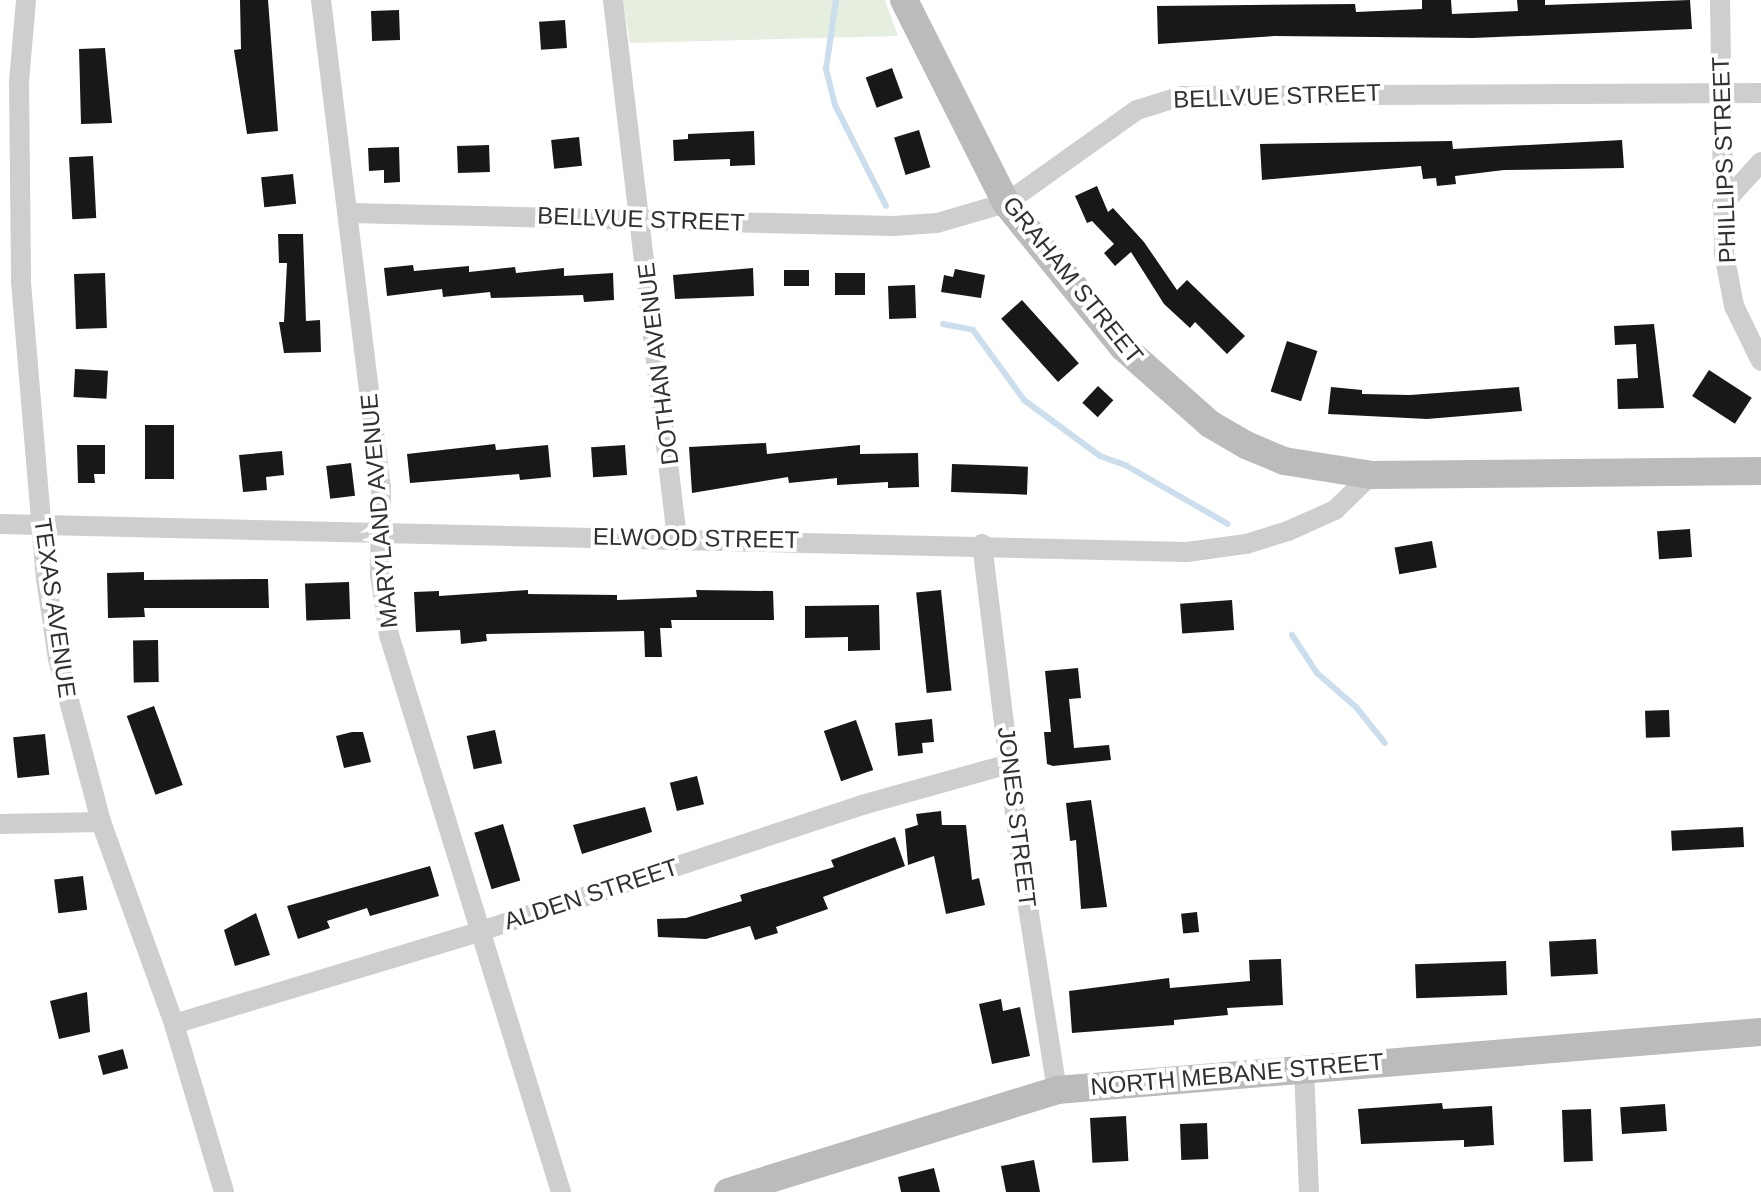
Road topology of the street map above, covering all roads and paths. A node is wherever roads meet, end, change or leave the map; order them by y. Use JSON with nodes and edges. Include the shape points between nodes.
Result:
{"nodes":[{"id":1,"x":26,"y":0,"type":"edge"},
{"id":2,"x":321,"y":0,"type":"edge"},
{"id":3,"x":613,"y":0,"type":"edge"},
{"id":4,"x":904,"y":0,"type":"edge"},
{"id":5,"x":1720,"y":0,"type":"edge"},
{"id":6,"x":10,"y":80,"type":"edge"},
{"id":7,"x":1722,"y":90,"type":"junction"},
{"id":8,"x":1761,"y":93,"type":"edge"},
{"id":9,"x":1761,"y":162,"type":"edge"},
{"id":10,"x":1006,"y":203,"type":"junction"},
{"id":11,"x":1722,"y":205,"type":"junction"},
{"id":12,"x":349,"y":213,"type":"junction"},
{"id":13,"x":641,"y":218,"type":"junction"},
{"id":14,"x":1761,"y":361,"type":"edge"},
{"id":15,"x":1761,"y":471,"type":"edge"},
{"id":16,"x":1371,"y":475,"type":"junction"},
{"id":17,"x":0,"y":524,"type":"edge"},
{"id":18,"x":42,"y":525,"type":"junction"},
{"id":19,"x":380,"y":533,"type":"junction"},
{"id":20,"x":677,"y":538,"type":"junction"},
{"id":21,"x":982,"y":544,"type":"junction"},
{"id":22,"x":1009,"y":764,"type":"junction"},
{"id":23,"x":101,"y":822,"type":"junction"},
{"id":24,"x":0,"y":824,"type":"edge"},
{"id":25,"x":478,"y":932,"type":"junction"},
{"id":26,"x":174,"y":1024,"type":"junction"},
{"id":27,"x":1761,"y":1032,"type":"edge"},
{"id":28,"x":1304,"y":1068,"type":"junction"},
{"id":29,"x":1057,"y":1090,"type":"junction"},
{"id":30,"x":224,"y":1192,"type":"edge"},
{"id":31,"x":561,"y":1192,"type":"edge"},
{"id":32,"x":728,"y":1192,"type":"edge"},
{"id":33,"x":1309,"y":1192,"type":"edge"}],
"edges":[{"from":1,"to":6,"type":"street","name":"TEXAS AVENUE"},
{"from":2,"to":12,"type":"street","name":"MARYLAND AVENUE"},
{"from":3,"to":13,"type":"street","name":"DOTHAN AVENUE"},
{"from":4,"to":10,"type":"street","name":"GRAHAM STREET"},
{"from":5,"to":7,"type":"street","name":"PHILLIPS STREET"},
{"from":6,"to":18,"type":"street","name":"TEXAS AVENUE"},
{"from":7,"to":8,"type":"street","name":"BELLVUE STREET"},
{"from":7,"to":10,"type":"street","name":"BELLVUE STREET","via":[[1182,96],[1137,110]]},
{"from":7,"to":11,"type":"street","name":"PHILLIPS STREET"},
{"from":9,"to":11,"type":"street"},
{"from":10,"to":13,"type":"street","name":"BELLVUE STREET","via":[[937,223],[893,226]]},
{"from":10,"to":16,"type":"street","name":"GRAHAM STREET","via":[[1123,347],[1210,424],[1284,461]]},
{"from":11,"to":14,"type":"street","name":"PHILLIPS STREET","via":[[1734,306]]},
{"from":12,"to":13,"type":"street","name":"BELLVUE STREET"},
{"from":12,"to":19,"type":"street","name":"MARYLAND AVENUE","via":[[381,488]]},
{"from":13,"to":20,"type":"street","name":"DOTHAN AVENUE"},
{"from":15,"to":16,"type":"street","name":"GRAHAM STREET"},
{"from":16,"to":21,"type":"street","name":"ELWOOD STREET","via":[[1335,510],[1288,531],[1217,549]]},
{"from":17,"to":18,"type":"street","name":"ELWOOD STREET"},
{"from":18,"to":19,"type":"street","name":"ELWOOD STREET"},
{"from":18,"to":23,"type":"street","name":"TEXAS AVENUE","via":[[58,659]]},
{"from":19,"to":20,"type":"street","name":"ELWOOD STREET"},
{"from":19,"to":25,"type":"street","name":"MARYLAND AVENUE","via":[[380,574],[399,678]]},
{"from":20,"to":21,"type":"street","name":"ELWOOD STREET"},
{"from":21,"to":22,"type":"street","name":"JONES STREET"},
{"from":22,"to":25,"type":"street","name":"ALDEN STREET","via":[[862,805]]},
{"from":22,"to":29,"type":"street","name":"JONES STREET"},
{"from":23,"to":24,"type":"street"},
{"from":23,"to":26,"type":"street","name":"TEXAS AVENUE"},
{"from":25,"to":26,"type":"street","name":"ALDEN STREET"},
{"from":25,"to":31,"type":"street","name":"MARYLAND AVENUE"},
{"from":26,"to":30,"type":"street","name":"TEXAS AVENUE"},
{"from":27,"to":28,"type":"street","name":"NORTH MEBANE STREET"},
{"from":28,"to":29,"type":"street","name":"NORTH MEBANE STREET"},
{"from":28,"to":33,"type":"street"},
{"from":29,"to":32,"type":"street","name":"NORTH MEBANE STREET"}]}
